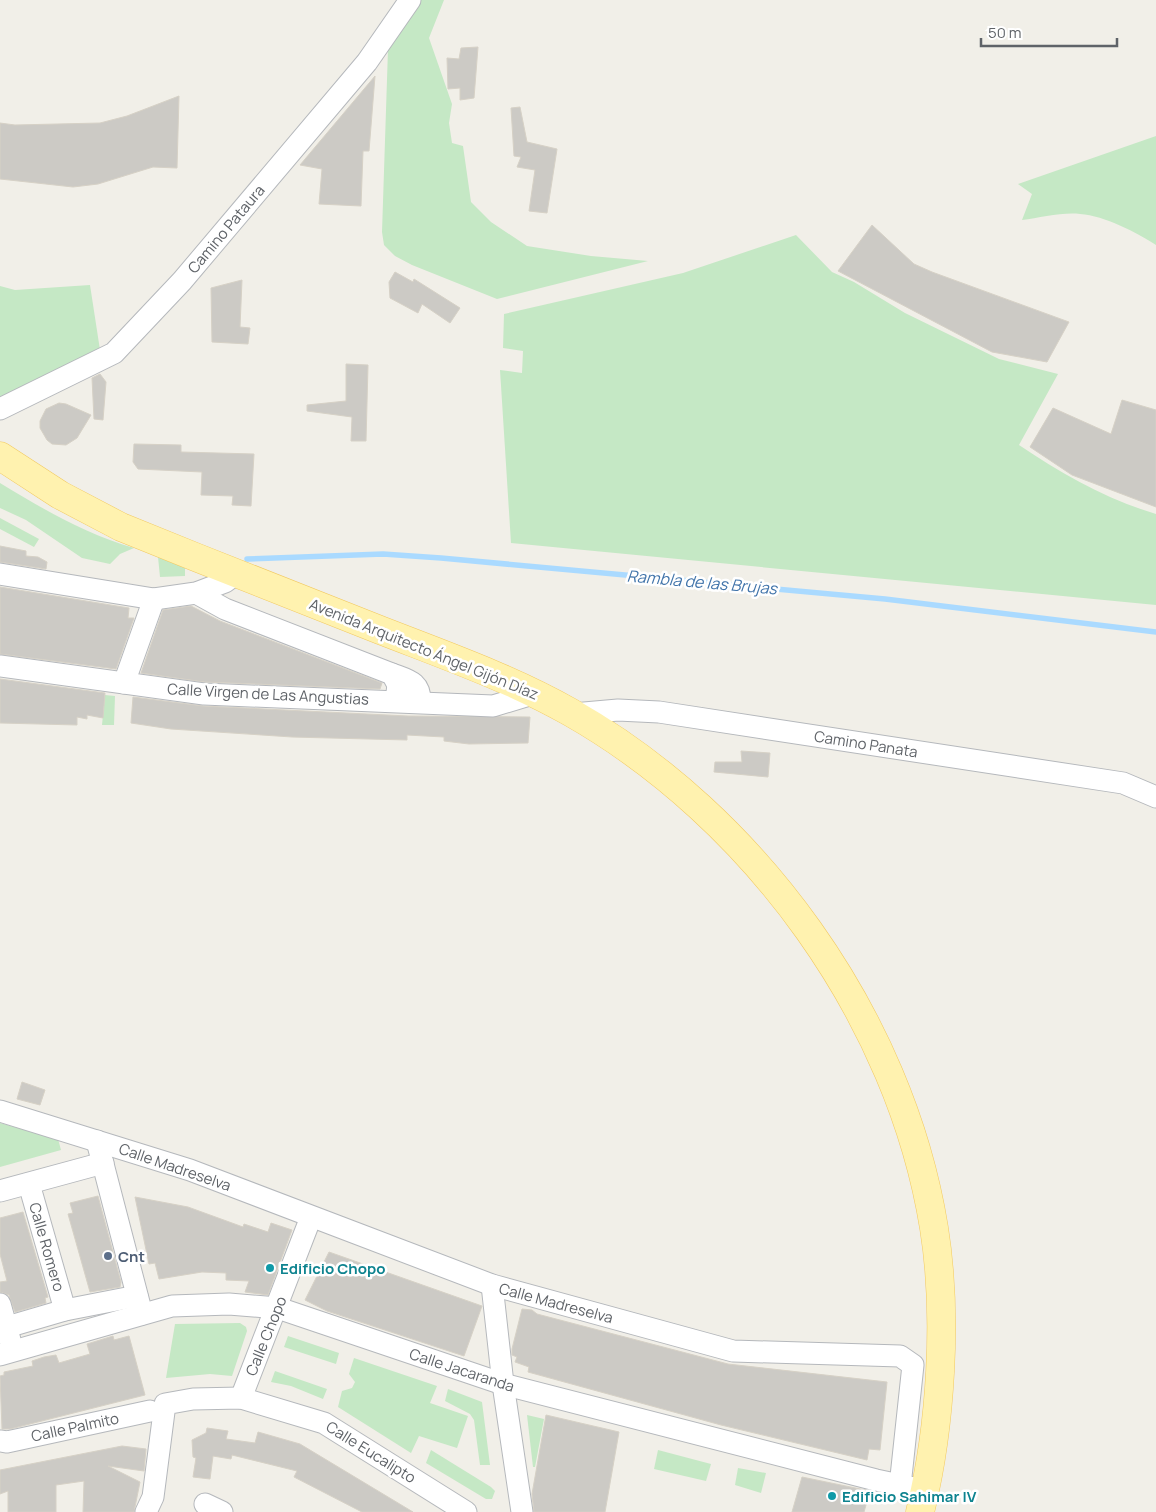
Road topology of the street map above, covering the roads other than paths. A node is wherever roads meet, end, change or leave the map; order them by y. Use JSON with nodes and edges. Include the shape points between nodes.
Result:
{"nodes":[{"id":1,"x":410,"y":0,"type":"edge"},
{"id":2,"x":0,"y":409,"type":"edge"},
{"id":3,"x":0,"y":456,"type":"edge"},
{"id":4,"x":0,"y":574,"type":"edge"},
{"id":5,"x":236,"y":574,"type":"junction"},
{"id":6,"x":196,"y":593,"type":"junction"},
{"id":7,"x":154,"y":599,"type":"junction"},
{"id":8,"x":0,"y":666,"type":"edge"},
{"id":9,"x":487,"y":672,"type":"junction"},
{"id":10,"x":392,"y":674,"type":"junction"},
{"id":11,"x":124,"y":683,"type":"junction"},
{"id":12,"x":536,"y":693,"type":"junction"},
{"id":13,"x":396,"y":700,"type":"junction"},
{"id":14,"x":420,"y":702,"type":"junction"},
{"id":15,"x":473,"y":705,"type":"junction"},
{"id":16,"x":574,"y":714,"type":"junction"},
{"id":17,"x":1156,"y":797,"type":"edge"},
{"id":18,"x":0,"y":1111,"type":"edge"},
{"id":19,"x":97,"y":1141,"type":"junction"},
{"id":20,"x":103,"y":1163,"type":"junction"},
{"id":21,"x":29,"y":1184,"type":"junction"},
{"id":22,"x":0,"y":1191,"type":"edge"},
{"id":23,"x":311,"y":1217,"type":"junction"},
{"id":24,"x":492,"y":1285,"type":"junction"},
{"id":25,"x":0,"y":1304,"type":"edge"},
{"id":26,"x":140,"y":1305,"type":"junction"},
{"id":27,"x":278,"y":1308,"type":"junction"},
{"id":28,"x":65,"y":1310,"type":"junction"},
{"id":29,"x":7,"y":1327,"type":"junction"},
{"id":30,"x":6,"y":1353,"type":"edge"},
{"id":31,"x":503,"y":1384,"type":"junction"},
{"id":32,"x":240,"y":1398,"type":"junction"},
{"id":33,"x":150,"y":1411,"type":"dead end"},
{"id":34,"x":0,"y":1441,"type":"edge"},
{"id":35,"x":915,"y":1496,"type":"edge"},
{"id":36,"x":146,"y":1512,"type":"edge"},
{"id":37,"x":466,"y":1512,"type":"edge"},
{"id":38,"x":522,"y":1512,"type":"edge"}],
"edges":[{"from":1,"to":2,"type":"street","name":"Camino Pataura","via":[[361,70],[182,281],[114,353]]},
{"from":3,"to":5,"type":"main road","name":"Avenida Arquitecto Ángel Gijón Díaz","via":[[60,495],[121,527]]},
{"from":4,"to":7,"type":"street"},
{"from":5,"to":6,"type":"street","via":[[225,582]]},
{"from":5,"to":9,"type":"main road","name":"Avenida Arquitecto Ángel Gijón Díaz"},
{"from":6,"to":7,"type":"street"},
{"from":6,"to":10,"type":"street","via":[[225,609]]},
{"from":7,"to":11,"type":"street"},
{"from":8,"to":11,"type":"street","name":"Calle Virgen de Las Angustias"},
{"from":9,"to":12,"type":"main road","name":"Avenida Arquitecto Ángel Gijón Díaz"},
{"from":9,"to":15,"type":"street","via":[[492,678],[491,688],[484,700]]},
{"from":10,"to":13,"type":"street","via":[[398,685]]},
{"from":10,"to":14,"type":"street","via":[[415,683],[420,692]]},
{"from":11,"to":13,"type":"street","name":"Calle Virgen de Las Angustias","via":[[204,694]]},
{"from":12,"to":15,"type":"street","name":"Calle Virgen de Las Angustias","via":[[492,706]]},
{"from":12,"to":16,"type":"main road","name":"Avenida Arquitecto Ángel Gijón Díaz"},
{"from":13,"to":14,"type":"street","name":"Calle Virgen de Las Angustias"},
{"from":14,"to":15,"type":"street","name":"Calle Virgen de Las Angustias"},
{"from":16,"to":17,"type":"street","name":"Camino Panata","via":[[618,710],[659,712],[1123,783]]},
{"from":16,"to":35,"type":"main road","name":"Avenida Arquitecto Ángel Gijón Díaz","via":[[659,773],[702,809],[795,909],[865,1024],[896,1092],[920,1163],[934,1228],[941,1291],[940,1376]]},
{"from":18,"to":19,"type":"street","name":"Calle Madreselva"},
{"from":19,"to":20,"type":"street"},
{"from":19,"to":23,"type":"street","name":"Calle Madreselva","via":[[190,1170]]},
{"from":20,"to":21,"type":"street","name":"Calle Madreselva"},
{"from":20,"to":26,"type":"street"},
{"from":21,"to":22,"type":"street","name":"Calle Madreselva"},
{"from":21,"to":28,"type":"street","name":"Calle Romero"},
{"from":23,"to":24,"type":"street","name":"Calle Madreselva"},
{"from":23,"to":27,"type":"street","name":"Calle Chopo"},
{"from":24,"to":31,"type":"street"},
{"from":24,"to":35,"type":"street","name":"Calle Madreselva","via":[[733,1351],[900,1356],[913,1365]]},
{"from":25,"to":29,"type":"street"},
{"from":26,"to":27,"type":"street","name":"Calle Jacaranda","via":[[229,1304]]},
{"from":26,"to":28,"type":"street","name":"Calle Jacaranda"},
{"from":26,"to":30,"type":"street","name":"Calle Jacaranda"},
{"from":27,"to":31,"type":"street","name":"Calle Jacaranda"},
{"from":27,"to":32,"type":"street","name":"Calle Chopo"},
{"from":28,"to":29,"type":"street","name":"Calle Jacaranda"},
{"from":29,"to":30,"type":"street"},
{"from":31,"to":35,"type":"street","name":"Calle Jacaranda"},
{"from":31,"to":38,"type":"street"},
{"from":32,"to":36,"type":"street","name":"Calle Eucalipto","via":[[193,1399],[165,1404],[153,1497]]},
{"from":32,"to":37,"type":"street","name":"Calle Eucalipto","via":[[324,1423]]},
{"from":33,"to":34,"type":"street","name":"Calle Palmito"}]}
